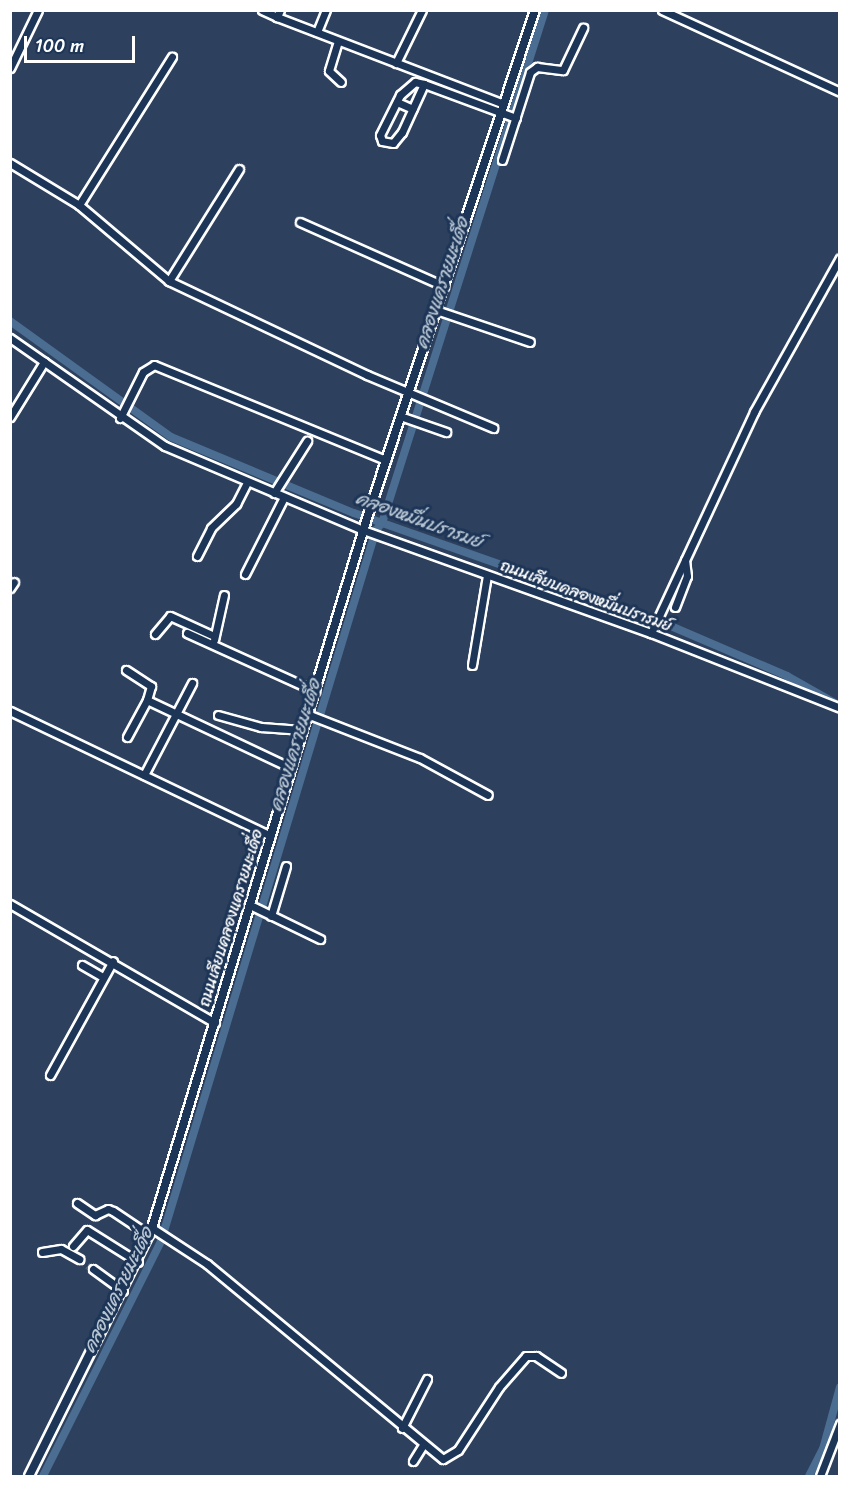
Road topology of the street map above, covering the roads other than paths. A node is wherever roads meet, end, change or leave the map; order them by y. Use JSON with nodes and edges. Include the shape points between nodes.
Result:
{"nodes":[{"id":1,"x":38,"y":10,"type":"edge"},
{"id":2,"x":262,"y":10,"type":"edge"},
{"id":3,"x":327,"y":10,"type":"edge"},
{"id":4,"x":422,"y":10,"type":"edge"},
{"id":5,"x":535,"y":10,"type":"edge"},
{"id":6,"x":662,"y":10,"type":"edge"},
{"id":7,"x":279,"y":14,"type":"edge"},
{"id":8,"x":583,"y":28,"type":"dead end"},
{"id":9,"x":317,"y":32,"type":"junction"},
{"id":10,"x":338,"y":41,"type":"junction"},
{"id":11,"x":172,"y":57,"type":"dead end"},
{"id":12,"x":396,"y":63,"type":"junction"},
{"id":13,"x":10,"y":68,"type":"edge"},
{"id":14,"x":341,"y":82,"type":"dead end"},
{"id":15,"x":424,"y":84,"type":"junction"},
{"id":16,"x":840,"y":92,"type":"edge"},
{"id":17,"x":397,"y":102,"type":"junction"},
{"id":18,"x":504,"y":104,"type":"junction"},
{"id":19,"x":413,"y":109,"type":"junction"},
{"id":20,"x":508,"y":116,"type":"junction"},
{"id":21,"x":502,"y":160,"type":"dead end"},
{"id":22,"x":10,"y":164,"type":"edge"},
{"id":23,"x":239,"y":169,"type":"dead end"},
{"id":24,"x":80,"y":205,"type":"junction"},
{"id":25,"x":300,"y":222,"type":"dead end"},
{"id":26,"x":840,"y":258,"type":"edge"},
{"id":27,"x":169,"y":281,"type":"junction"},
{"id":28,"x":444,"y":286,"type":"junction"},
{"id":29,"x":439,"y":311,"type":"junction"},
{"id":30,"x":10,"y":338,"type":"edge"},
{"id":31,"x":530,"y":342,"type":"dead end"},
{"id":32,"x":44,"y":362,"type":"junction"},
{"id":33,"x":415,"y":396,"type":"junction"},
{"id":34,"x":10,"y":417,"type":"edge"},
{"id":35,"x":120,"y":418,"type":"junction"},
{"id":36,"x":407,"y":418,"type":"junction"},
{"id":37,"x":493,"y":428,"type":"dead end"},
{"id":38,"x":446,"y":432,"type":"dead end"},
{"id":39,"x":307,"y":441,"type":"dead end"},
{"id":40,"x":386,"y":460,"type":"junction"},
{"id":41,"x":247,"y":482,"type":"junction"},
{"id":42,"x":274,"y":493,"type":"junction"},
{"id":43,"x":284,"y":497,"type":"junction"},
{"id":44,"x":366,"y":525,"type":"junction"},
{"id":45,"x":197,"y":555,"type":"dead end"},
{"id":46,"x":685,"y":560,"type":"junction"},
{"id":47,"x":245,"y":574,"type":"dead end"},
{"id":48,"x":487,"y":575,"type":"junction"},
{"id":49,"x":224,"y":595,"type":"dead end"},
{"id":50,"x":675,"y":607,"type":"dead end"},
{"id":51,"x":654,"y":628,"type":"junction"},
{"id":52,"x":187,"y":633,"type":"dead end"},
{"id":53,"x":155,"y":634,"type":"dead end"},
{"id":54,"x":214,"y":636,"type":"junction"},
{"id":55,"x":214,"y":645,"type":"junction"},
{"id":56,"x":472,"y":665,"type":"dead end"},
{"id":57,"x":126,"y":670,"type":"dead end"},
{"id":58,"x":192,"y":683,"type":"dead end"},
{"id":59,"x":315,"y":691,"type":"junction"},
{"id":60,"x":147,"y":700,"type":"junction"},
{"id":61,"x":840,"y":708,"type":"edge"},
{"id":62,"x":10,"y":711,"type":"edge"},
{"id":63,"x":176,"y":715,"type":"junction"},
{"id":64,"x":218,"y":715,"type":"dead end"},
{"id":65,"x":315,"y":717,"type":"junction"},
{"id":66,"x":302,"y":730,"type":"junction"},
{"id":67,"x":127,"y":737,"type":"dead end"},
{"id":68,"x":291,"y":768,"type":"junction"},
{"id":69,"x":144,"y":775,"type":"junction"},
{"id":70,"x":488,"y":795,"type":"dead end"},
{"id":71,"x":271,"y":836,"type":"junction"},
{"id":72,"x":286,"y":866,"type":"dead end"},
{"id":73,"x":10,"y":904,"type":"edge"},
{"id":74,"x":250,"y":906,"type":"junction"},
{"id":75,"x":264,"y":913,"type":"junction"},
{"id":76,"x":320,"y":939,"type":"dead end"},
{"id":77,"x":113,"y":962,"type":"junction"},
{"id":78,"x":82,"y":965,"type":"dead end"},
{"id":79,"x":103,"y":977,"type":"junction"},
{"id":80,"x":215,"y":1023,"type":"junction"},
{"id":81,"x":50,"y":1076,"type":"dead end"},
{"id":82,"x":77,"y":1203,"type":"dead end"},
{"id":83,"x":156,"y":1232,"type":"junction"},
{"id":84,"x":73,"y":1246,"type":"dead end"},
{"id":85,"x":42,"y":1252,"type":"dead end"},
{"id":86,"x":79,"y":1259,"type":"tunnel mouth"},
{"id":87,"x":138,"y":1262,"type":"junction"},
{"id":88,"x":93,"y":1269,"type":"tunnel mouth"},
{"id":89,"x":123,"y":1291,"type":"junction"},
{"id":90,"x":561,"y":1373,"type":"dead end"},
{"id":91,"x":427,"y":1379,"type":"dead end"},
{"id":92,"x":840,"y":1424,"type":"edge"},
{"id":93,"x":402,"y":1428,"type":"junction"},
{"id":94,"x":423,"y":1445,"type":"junction"},
{"id":95,"x":412,"y":1461,"type":"dead end"},
{"id":96,"x":28,"y":1476,"type":"edge"},
{"id":97,"x":820,"y":1476,"type":"edge"}],
"edges":[{"from":1,"to":13,"type":"street"},
{"from":2,"to":7,"type":"street"},
{"from":3,"to":9,"type":"street"},
{"from":4,"to":12,"type":"street"},
{"from":5,"to":18,"type":"street","name":"ถนนเลียบคลองแครายมะเดื่อ"},
{"from":6,"to":16,"type":"street"},
{"from":7,"to":9,"type":"street"},
{"from":8,"to":20,"type":"street","via":[[563,70],[533,69]]},
{"from":9,"to":10,"type":"street"},
{"from":10,"to":12,"type":"street"},
{"from":10,"to":14,"type":"street","via":[[329,71]]},
{"from":11,"to":24,"type":"street"},
{"from":12,"to":18,"type":"street"},
{"from":15,"to":17,"type":"street","via":[[407,87]]},
{"from":15,"to":19,"type":"street"},
{"from":15,"to":20,"type":"street"},
{"from":17,"to":19,"type":"street"},
{"from":17,"to":19,"type":"street","via":[[380,135],[388,144],[402,132]]},
{"from":18,"to":20,"type":"street","name":"ถนนเลียบคลองแครายมะเดื่อ"},
{"from":20,"to":21,"type":"street"},
{"from":20,"to":28,"type":"street","name":"ถนนเลียบคลองแครายมะเดื่อ"},
{"from":22,"to":24,"type":"street"},
{"from":23,"to":27,"type":"street"},
{"from":24,"to":27,"type":"street"},
{"from":25,"to":28,"type":"street"},
{"from":26,"to":46,"type":"street","via":[[754,412]]},
{"from":27,"to":33,"type":"street"},
{"from":28,"to":29,"type":"street","name":"ถนนเลียบคลองแครายมะเดื่อ"},
{"from":29,"to":31,"type":"street"},
{"from":29,"to":33,"type":"street","name":"ถนนเลียบคลองแครายมะเดื่อ"},
{"from":30,"to":32,"type":"street","name":"ถนนเลียบคลองหมื่นปรารมย์"},
{"from":32,"to":34,"type":"street"},
{"from":32,"to":35,"type":"street","name":"ถนนเลียบคลองหมื่นปรารมย์"},
{"from":33,"to":36,"type":"street","name":"ถนนเลียบคลองแครายมะเดื่อ"},
{"from":33,"to":37,"type":"street"},
{"from":35,"to":40,"type":"street","via":[[131,403],[143,372],[154,365]]},
{"from":35,"to":41,"type":"street","name":"ถนนเลียบคลองหมื่นปรารมย์","via":[[165,446]]},
{"from":36,"to":38,"type":"street"},
{"from":36,"to":40,"type":"street","name":"ถนนเลียบคลองแครายมะเดื่อ"},
{"from":39,"to":42,"type":"street"},
{"from":40,"to":44,"type":"street","name":"ถนนเลียบคลองแครายมะเดื่อ"},
{"from":41,"to":42,"type":"street","name":"ถนนเลียบคลองหมื่นปรารมย์"},
{"from":41,"to":45,"type":"street","via":[[236,504],[211,528]]},
{"from":42,"to":43,"type":"street","name":"ถนนเลียบคลองหมื่นปรารมย์"},
{"from":43,"to":44,"type":"street","name":"ถนนเลียบคลองหมื่นปรารมย์"},
{"from":43,"to":47,"type":"street"},
{"from":44,"to":48,"type":"street","name":"ถนนเลียบคลองหมื่นปรารมย์","via":[[378,536]]},
{"from":44,"to":59,"type":"street","name":"ถนนเลียบคลองแครายมะเดื่อ"},
{"from":46,"to":50,"type":"street","via":[[687,576]]},
{"from":46,"to":51,"type":"street"},
{"from":48,"to":51,"type":"street","name":"ถนนเลียบคลองหมื่นปรารมย์"},
{"from":48,"to":56,"type":"street"},
{"from":49,"to":54,"type":"street"},
{"from":51,"to":61,"type":"street","name":"ถนนเลียบคลองหมื่นปรารมย์"},
{"from":52,"to":55,"type":"street"},
{"from":53,"to":54,"type":"street","via":[[171,616]]},
{"from":54,"to":55,"type":"street"},
{"from":55,"to":59,"type":"street"},
{"from":57,"to":60,"type":"street","via":[[151,686]]},
{"from":58,"to":63,"type":"street"},
{"from":59,"to":65,"type":"street","name":"ถนนเลียบคลองแครายมะเดื่อ"},
{"from":60,"to":63,"type":"street"},
{"from":60,"to":67,"type":"street"},
{"from":62,"to":69,"type":"street"},
{"from":63,"to":68,"type":"street"},
{"from":63,"to":69,"type":"street"},
{"from":64,"to":66,"type":"street","via":[[261,727]]},
{"from":65,"to":66,"type":"street","name":"ถนนเลียบคลองแครายมะเดื่อ"},
{"from":65,"to":70,"type":"street","via":[[420,758]]},
{"from":66,"to":68,"type":"street","name":"ถนนเลียบคลองแครายมะเดื่อ"},
{"from":68,"to":71,"type":"street","name":"ถนนเลียบคลองแครายมะเดื่อ"},
{"from":69,"to":71,"type":"street"},
{"from":71,"to":74,"type":"street","name":"ถนนเลียบคลองแครายมะเดื่อ"},
{"from":72,"to":75,"type":"street"},
{"from":73,"to":77,"type":"street"},
{"from":74,"to":75,"type":"street"},
{"from":74,"to":80,"type":"street","name":"ถนนเลียบคลองแครายมะเดื่อ"},
{"from":75,"to":76,"type":"street"},
{"from":77,"to":79,"type":"street"},
{"from":77,"to":80,"type":"street"},
{"from":78,"to":79,"type":"street"},
{"from":79,"to":81,"type":"street"},
{"from":80,"to":83,"type":"street","name":"ถนนเลียบคลองแครายมะเดื่อ"},
{"from":82,"to":83,"type":"street","via":[[95,1215],[108,1209]]},
{"from":83,"to":87,"type":"street","name":"ถนนเลียบคลองแครายมะเดื่อ"},
{"from":83,"to":93,"type":"street","via":[[233,1285]]},
{"from":84,"to":87,"type":"street","via":[[87,1230]]},
{"from":85,"to":86,"type":"street","via":[[62,1249]]},
{"from":87,"to":89,"type":"street","name":"ถนนเลียบคลองแครายมะเดื่อ"},
{"from":88,"to":89,"type":"street"},
{"from":89,"to":96,"type":"street","name":"ถนนเลียบคลองแครายมะเดื่อ"},
{"from":90,"to":94,"type":"street","via":[[536,1356],[526,1356],[499,1387],[458,1450],[443,1458]]},
{"from":91,"to":93,"type":"street"},
{"from":92,"to":97,"type":"street"},
{"from":93,"to":94,"type":"street"},
{"from":94,"to":95,"type":"street"}]}
